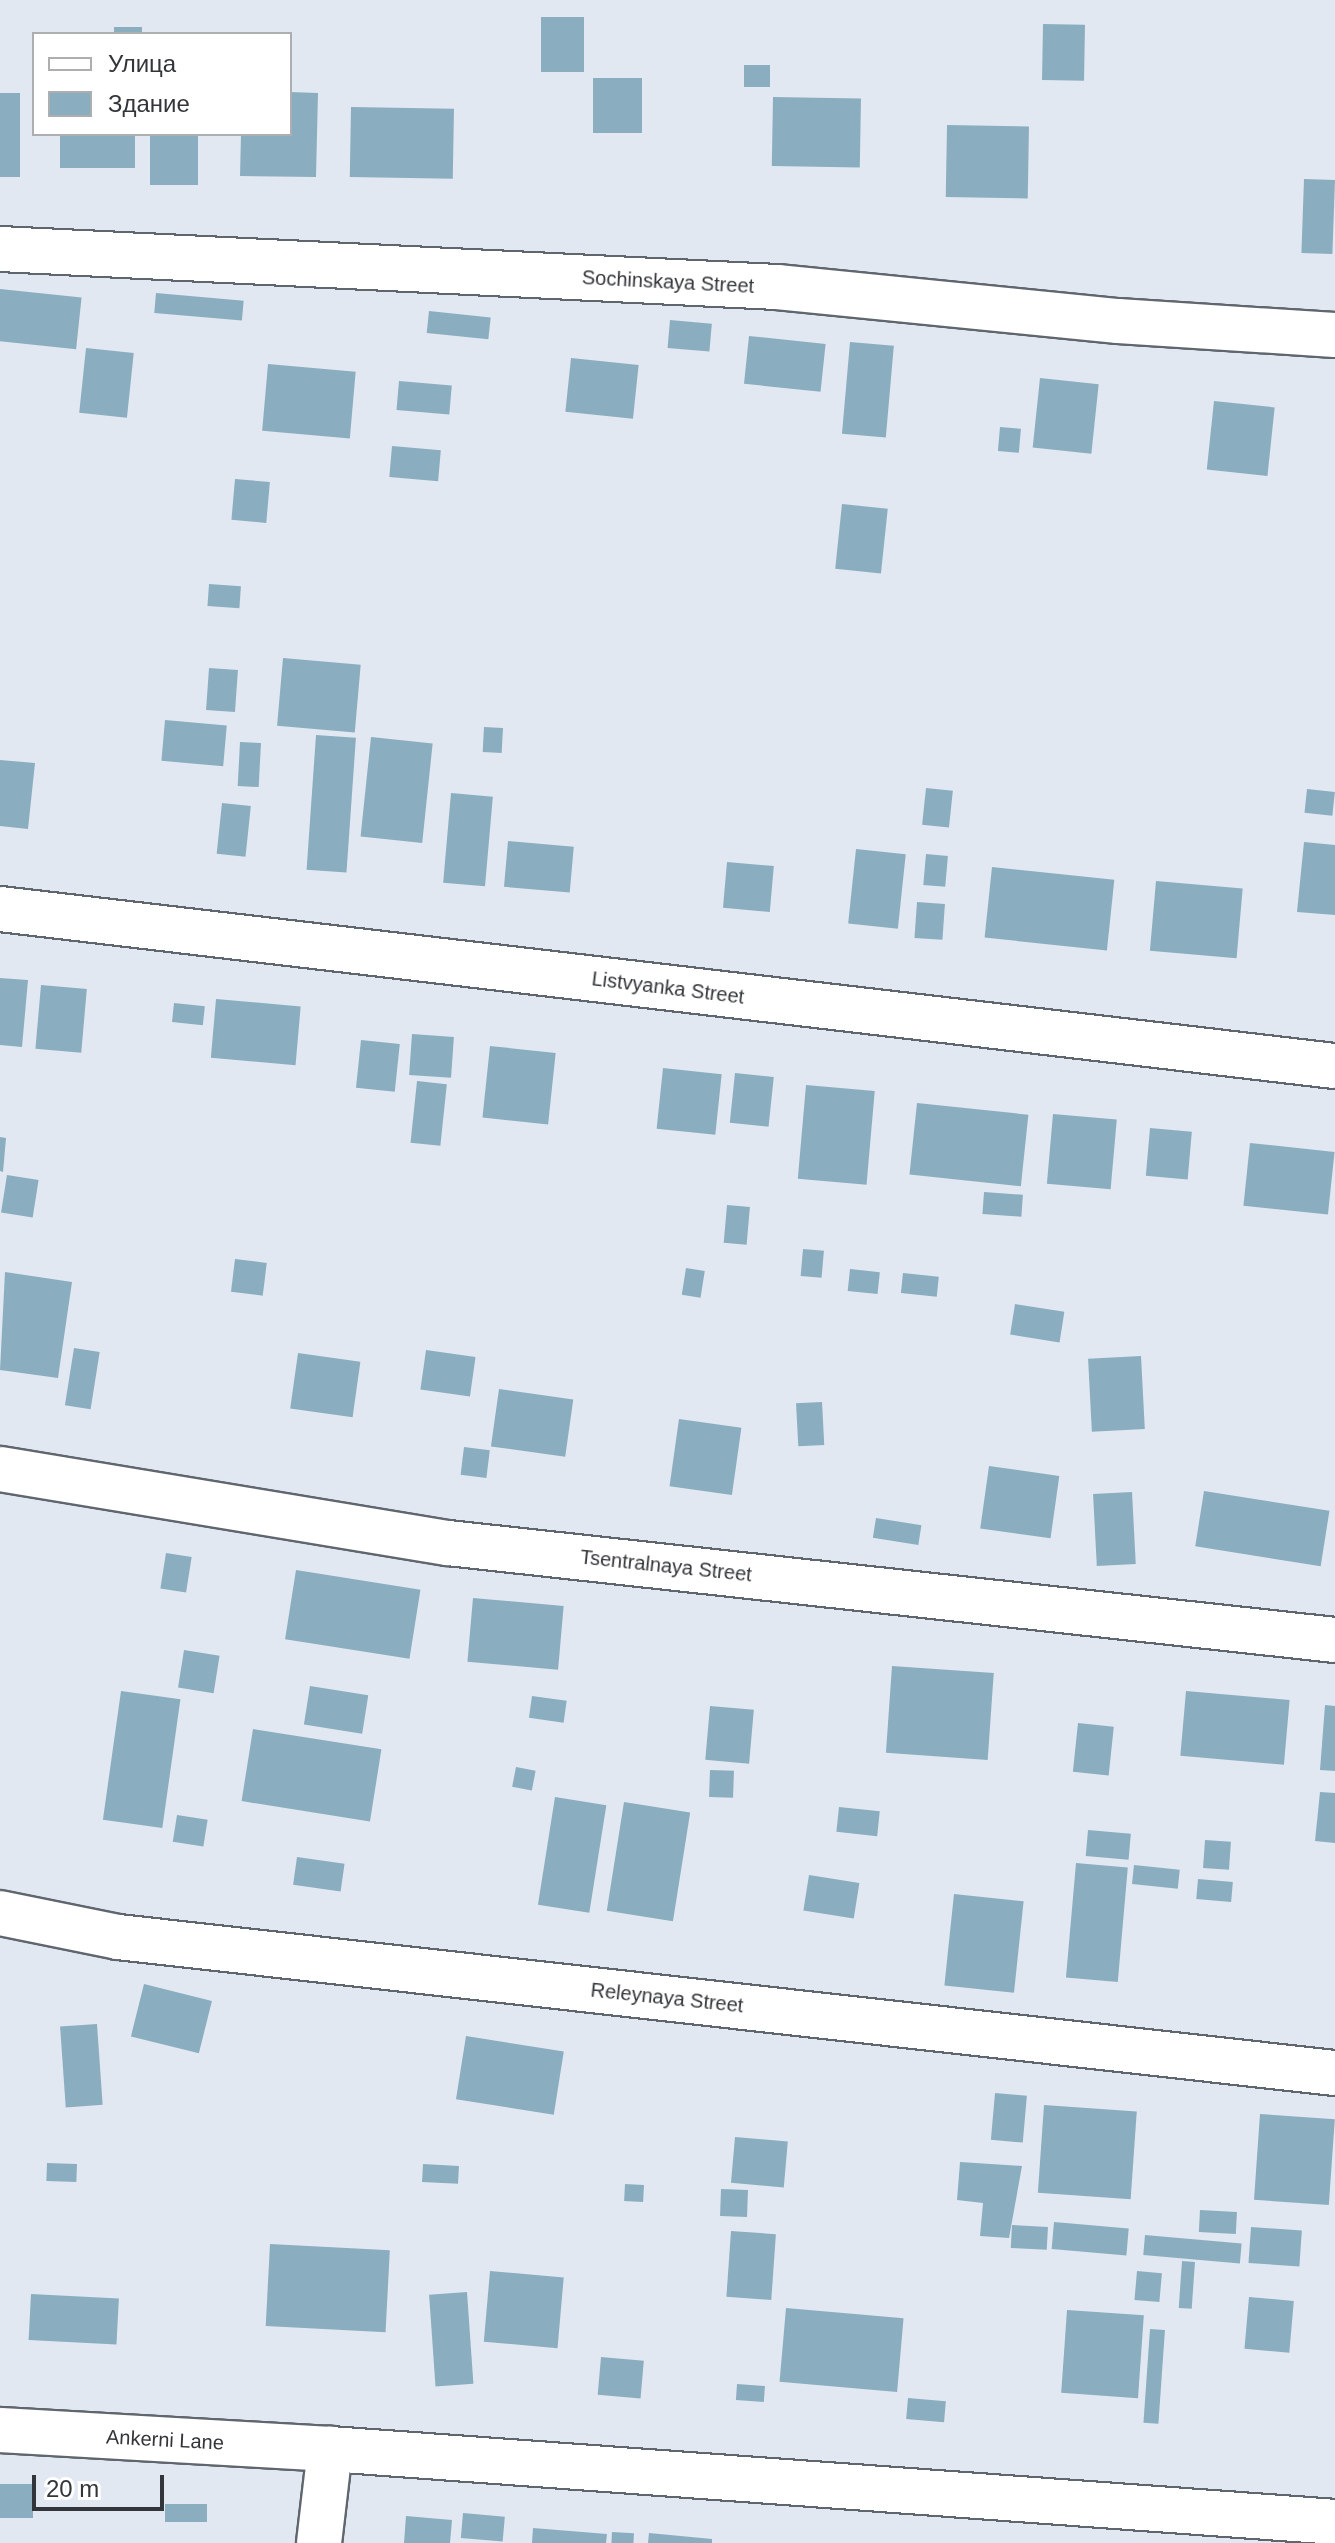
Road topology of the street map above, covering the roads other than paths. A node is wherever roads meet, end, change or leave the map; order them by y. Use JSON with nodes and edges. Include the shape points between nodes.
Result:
{"nodes":[{"id":1,"x":0,"y":249,"type":"edge"},
{"id":2,"x":1335,"y":335,"type":"edge"},
{"id":3,"x":0,"y":909,"type":"edge"},
{"id":4,"x":1335,"y":1066,"type":"edge"},
{"id":5,"x":0,"y":1469,"type":"edge"},
{"id":6,"x":1335,"y":1640,"type":"edge"},
{"id":7,"x":0,"y":1913,"type":"edge"},
{"id":8,"x":1335,"y":2073,"type":"edge"},
{"id":9,"x":0,"y":2430,"type":"edge"},
{"id":10,"x":330,"y":2449,"type":"junction"},
{"id":11,"x":1335,"y":2522,"type":"edge"},
{"id":12,"x":319,"y":2543,"type":"edge"}],
"edges":[{"from":1,"to":2,"type":"street","name":"Sochinskaya Street","via":[[777,287]]},
{"from":3,"to":4,"type":"street","name":"Listvyanka Street"},
{"from":5,"to":6,"type":"street","name":"Tsentralnaya Street","via":[[448,1543]]},
{"from":7,"to":8,"type":"street","name":"Releynaya Street","via":[[118,1937]]},
{"from":9,"to":10,"type":"street","name":"Ankerni Lane"},
{"from":10,"to":11,"type":"street","name":"Ankerni Lane"},
{"from":10,"to":12,"type":"street"}]}
